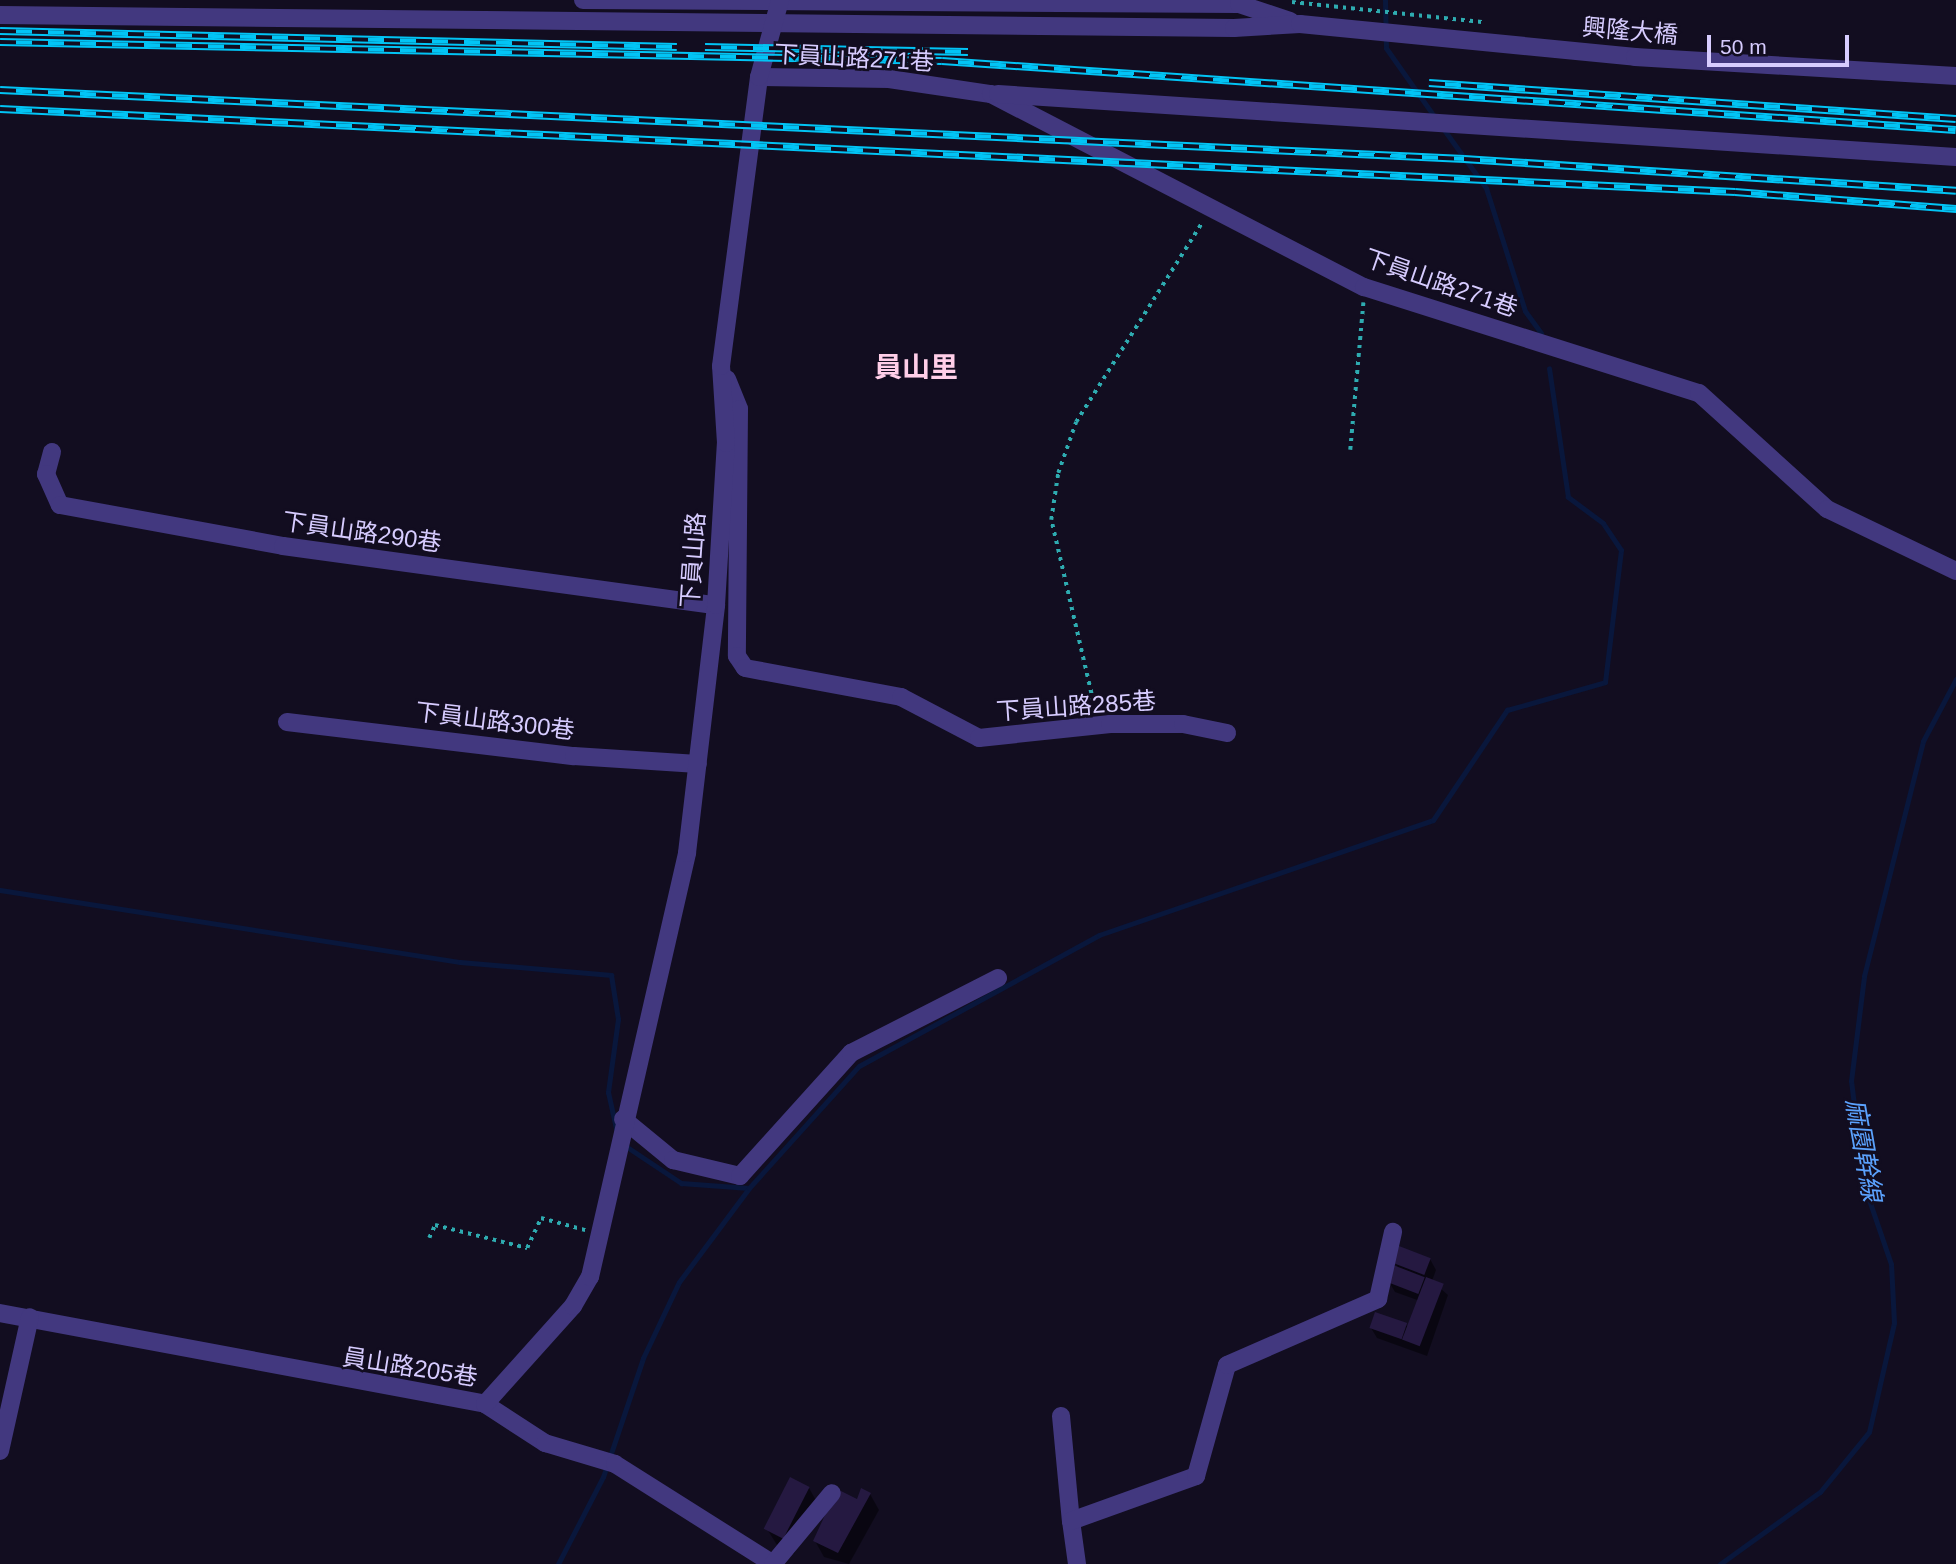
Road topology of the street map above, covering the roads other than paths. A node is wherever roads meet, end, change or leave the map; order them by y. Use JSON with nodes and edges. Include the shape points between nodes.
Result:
{"nodes":[{"id":1,"x":583,"y":0,"type":"edge"},
{"id":2,"x":780,"y":2,"type":"edge"},
{"id":3,"x":0,"y":15,"type":"edge"},
{"id":4,"x":777,"y":23,"type":"junction"},
{"id":5,"x":1300,"y":24,"type":"junction"},
{"id":6,"x":1956,"y":76,"type":"edge"},
{"id":7,"x":759,"y":77,"type":"junction"},
{"id":8,"x":992,"y":94,"type":"junction"},
{"id":9,"x":1956,"y":157,"type":"edge"},
{"id":10,"x":721,"y":366,"type":"junction"},
{"id":11,"x":52,"y":452,"type":"dead end"},
{"id":12,"x":1956,"y":570,"type":"edge"},
{"id":13,"x":716,"y":605,"type":"junction"},
{"id":14,"x":287,"y":722,"type":"dead end"},
{"id":15,"x":1227,"y":733,"type":"dead end"},
{"id":16,"x":698,"y":764,"type":"junction"},
{"id":17,"x":998,"y":978,"type":"dead end"},
{"id":18,"x":623,"y":1119,"type":"junction"},
{"id":19,"x":1393,"y":1232,"type":"dead end"},
{"id":20,"x":0,"y":1313,"type":"edge"},
{"id":21,"x":30,"y":1317,"type":"junction"},
{"id":22,"x":485,"y":1404,"type":"junction"},
{"id":23,"x":1061,"y":1416,"type":"dead end"},
{"id":24,"x":0,"y":1451,"type":"edge"},
{"id":25,"x":832,"y":1493,"type":"dead end"},
{"id":26,"x":1071,"y":1521,"type":"junction"},
{"id":27,"x":773,"y":1564,"type":"edge"},
{"id":28,"x":1077,"y":1564,"type":"edge"}],
"edges":[{"from":1,"to":2,"type":"street"},
{"from":2,"to":4,"type":"street","name":"下員山路"},
{"from":2,"to":5,"type":"street","via":[[1240,4]]},
{"from":3,"to":4,"type":"street"},
{"from":4,"to":5,"type":"street"},
{"from":4,"to":7,"type":"street","name":"下員山路"},
{"from":5,"to":6,"type":"street","name":"興隆大橋","via":[[1648,58]]},
{"from":7,"to":8,"type":"street","name":"下員山路271巷","via":[[889,79]]},
{"from":7,"to":10,"type":"street","name":"下員山路"},
{"from":8,"to":9,"type":"street"},
{"from":8,"to":12,"type":"street","name":"下員山路271巷","via":[[1364,287],[1699,393],[1827,509]]},
{"from":10,"to":13,"type":"street","name":"下員山路","via":[[726,443]]},
{"from":10,"to":15,"type":"street","name":"下員山路285巷","via":[[739,409],[737,656],[745,668],[901,697],[979,737],[1183,724]]},
{"from":11,"to":13,"type":"street","name":"下員山路290巷","via":[[46,474],[60,505],[284,546]]},
{"from":13,"to":16,"type":"street","name":"下員山路"},
{"from":14,"to":16,"type":"street","name":"下員山路300巷"},
{"from":16,"to":18,"type":"street","name":"下員山路","via":[[687,853]]},
{"from":17,"to":18,"type":"street","via":[[852,1053],[740,1176],[673,1160]]},
{"from":18,"to":22,"type":"street","name":"下員山路","via":[[582,1295]]},
{"from":19,"to":26,"type":"street","via":[[1378,1299],[1227,1365],[1196,1476]]},
{"from":20,"to":21,"type":"street","name":"員山路205巷"},
{"from":21,"to":22,"type":"street","name":"員山路205巷","via":[[341,1381]]},
{"from":21,"to":24,"type":"street"},
{"from":22,"to":27,"type":"street","name":"員山路205巷","via":[[545,1443],[615,1464]]},
{"from":23,"to":26,"type":"street"},
{"from":25,"to":27,"type":"street"},
{"from":26,"to":28,"type":"street"}]}
